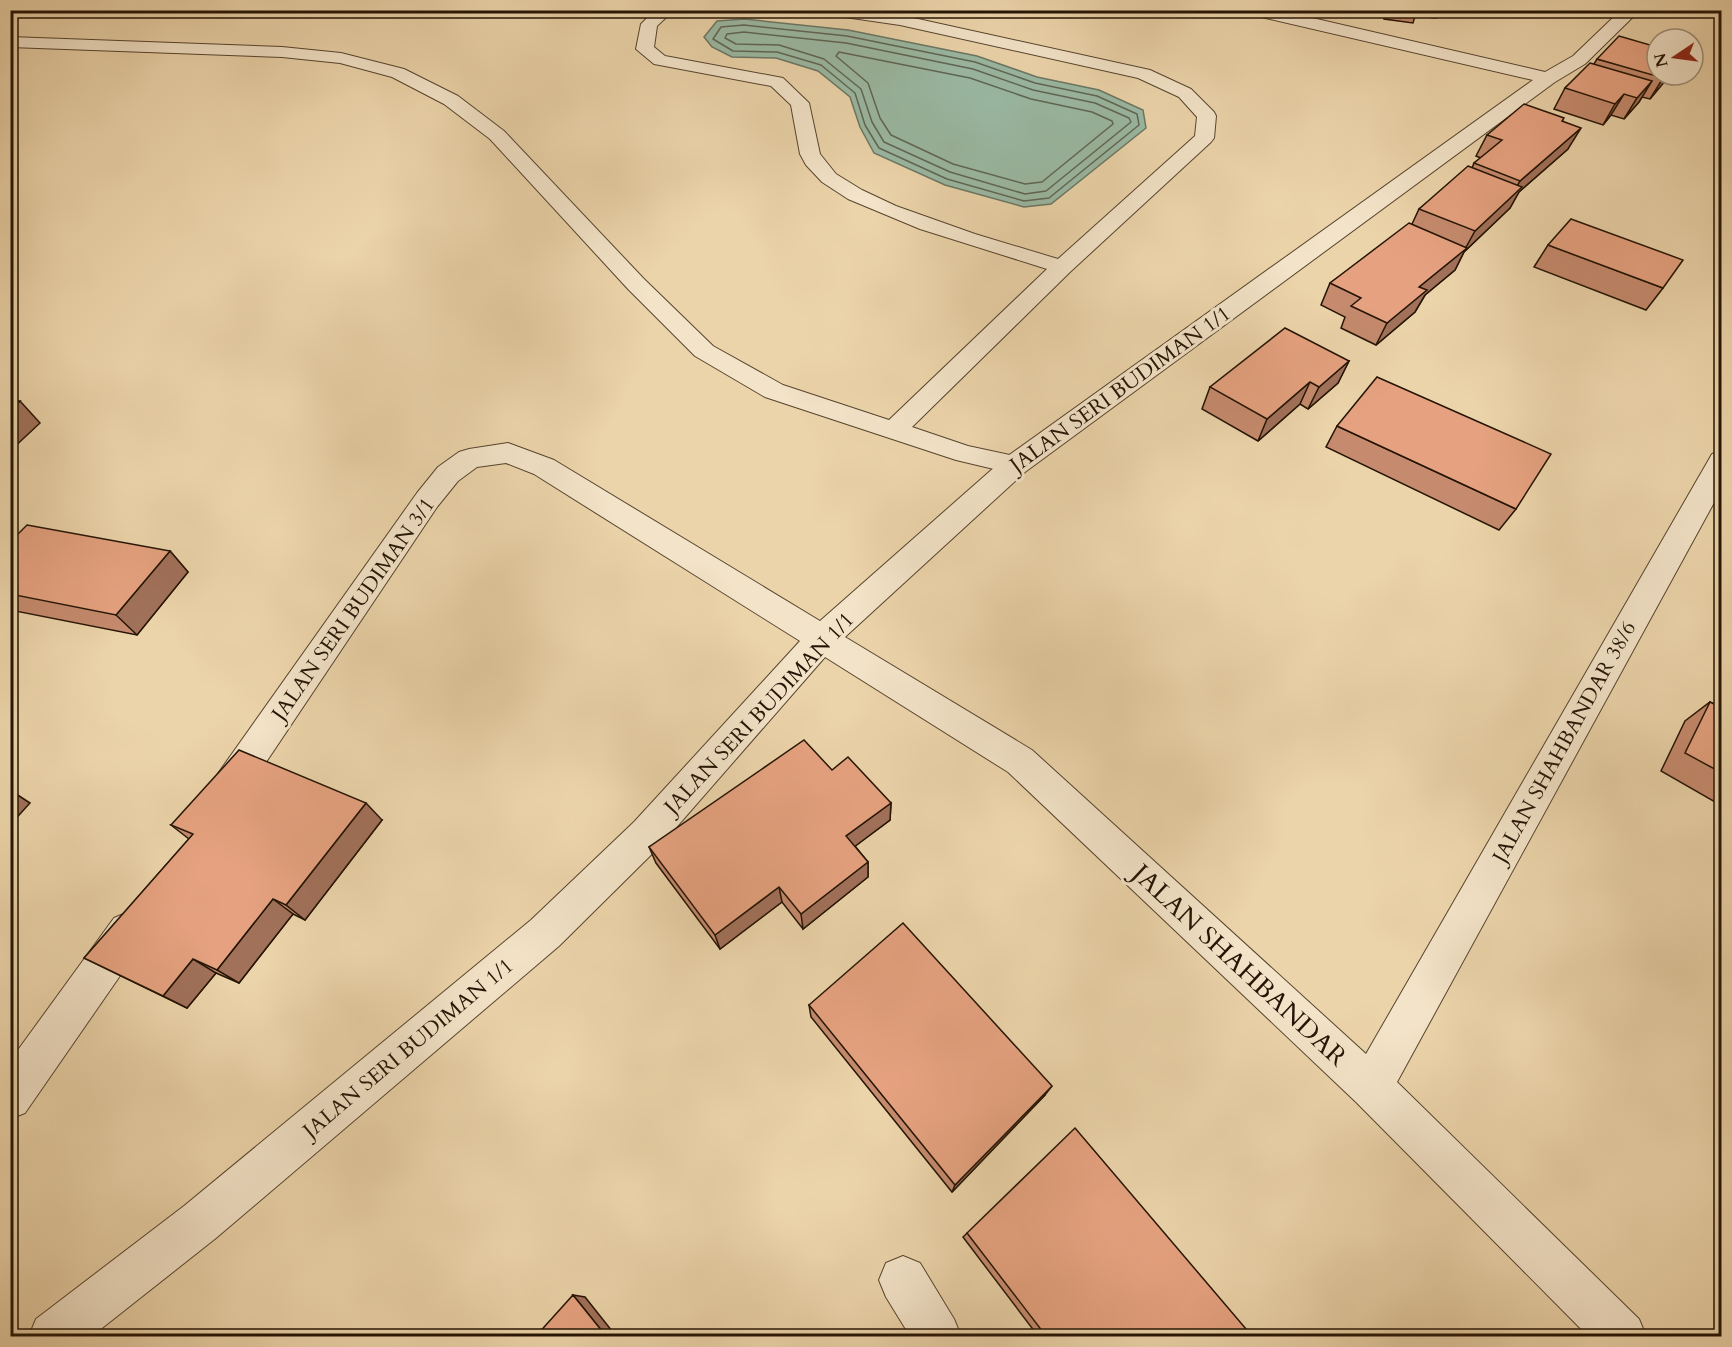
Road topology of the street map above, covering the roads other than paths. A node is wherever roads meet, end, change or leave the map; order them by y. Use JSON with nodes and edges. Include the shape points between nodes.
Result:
{"nodes":[{"id":1,"x":666,"y":10,"type":"edge"},
{"id":2,"x":831,"y":10,"type":"edge"},
{"id":3,"x":1253,"y":10,"type":"edge"},
{"id":4,"x":1632,"y":10,"type":"edge"},
{"id":5,"x":10,"y":42,"type":"edge"},
{"id":6,"x":1548,"y":78,"type":"junction"},
{"id":7,"x":1062,"y":267,"type":"junction"},
{"id":8,"x":895,"y":429,"type":"junction"},
{"id":9,"x":1722,"y":461,"type":"edge"},
{"id":10,"x":1015,"y":465,"type":"junction"},
{"id":11,"x":823,"y":638,"type":"junction"},
{"id":12,"x":210,"y":815,"type":"edge"},
{"id":13,"x":148,"y":903,"type":"edge"},
{"id":14,"x":1371,"y":1087,"type":"junction"},
{"id":15,"x":10,"y":1098,"type":"edge"},
{"id":16,"x":903,"y":1280,"type":"dead end"},
{"id":17,"x":53,"y":1336,"type":"edge"},
{"id":18,"x":937,"y":1336,"type":"edge"},
{"id":19,"x":1622,"y":1336,"type":"edge"}],
"edges":[{"from":1,"to":7,"type":"lane","via":[[649,24],[645,49],[660,60],[777,82],[800,103],[813,161],[834,184],[924,225]]},
{"from":2,"to":7,"type":"lane","via":[[900,20],[1144,74],[1185,93],[1207,116],[1204,138]]},
{"from":3,"to":6,"type":"street"},
{"from":4,"to":6,"type":"street","name":"JALAN SERI BUDIMAN 1/1","via":[[1579,60]]},
{"from":5,"to":8,"type":"lane","via":[[282,52],[341,58],[398,73],[451,100],[497,135],[704,351],[774,392]]},
{"from":6,"to":10,"type":"street","name":"JALAN SERI BUDIMAN 1/1"},
{"from":7,"to":8,"type":"lane"},
{"from":8,"to":10,"type":"lane","via":[[964,454]]},
{"from":9,"to":14,"type":"street","name":"JALAN SHAHBANDAR 38/6"},
{"from":10,"to":11,"type":"street","name":"JALAN SERI BUDIMAN 1/1"},
{"from":11,"to":12,"type":"street","name":"JALAN SERI BUDIMAN 3/1","via":[[544,467],[508,453],[470,459],[448,474],[427,500]]},
{"from":11,"to":14,"type":"street","name":"JALAN SHAHBANDAR","via":[[1020,761]]},
{"from":11,"to":17,"type":"street","name":"JALAN SERI BUDIMAN 1/1","via":[[647,834],[545,933],[200,1222]]},
{"from":13,"to":15,"type":"street"},
{"from":14,"to":19,"type":"street","name":"JALAN SHAHBANDAR"},
{"from":16,"to":18,"type":"street"}]}
